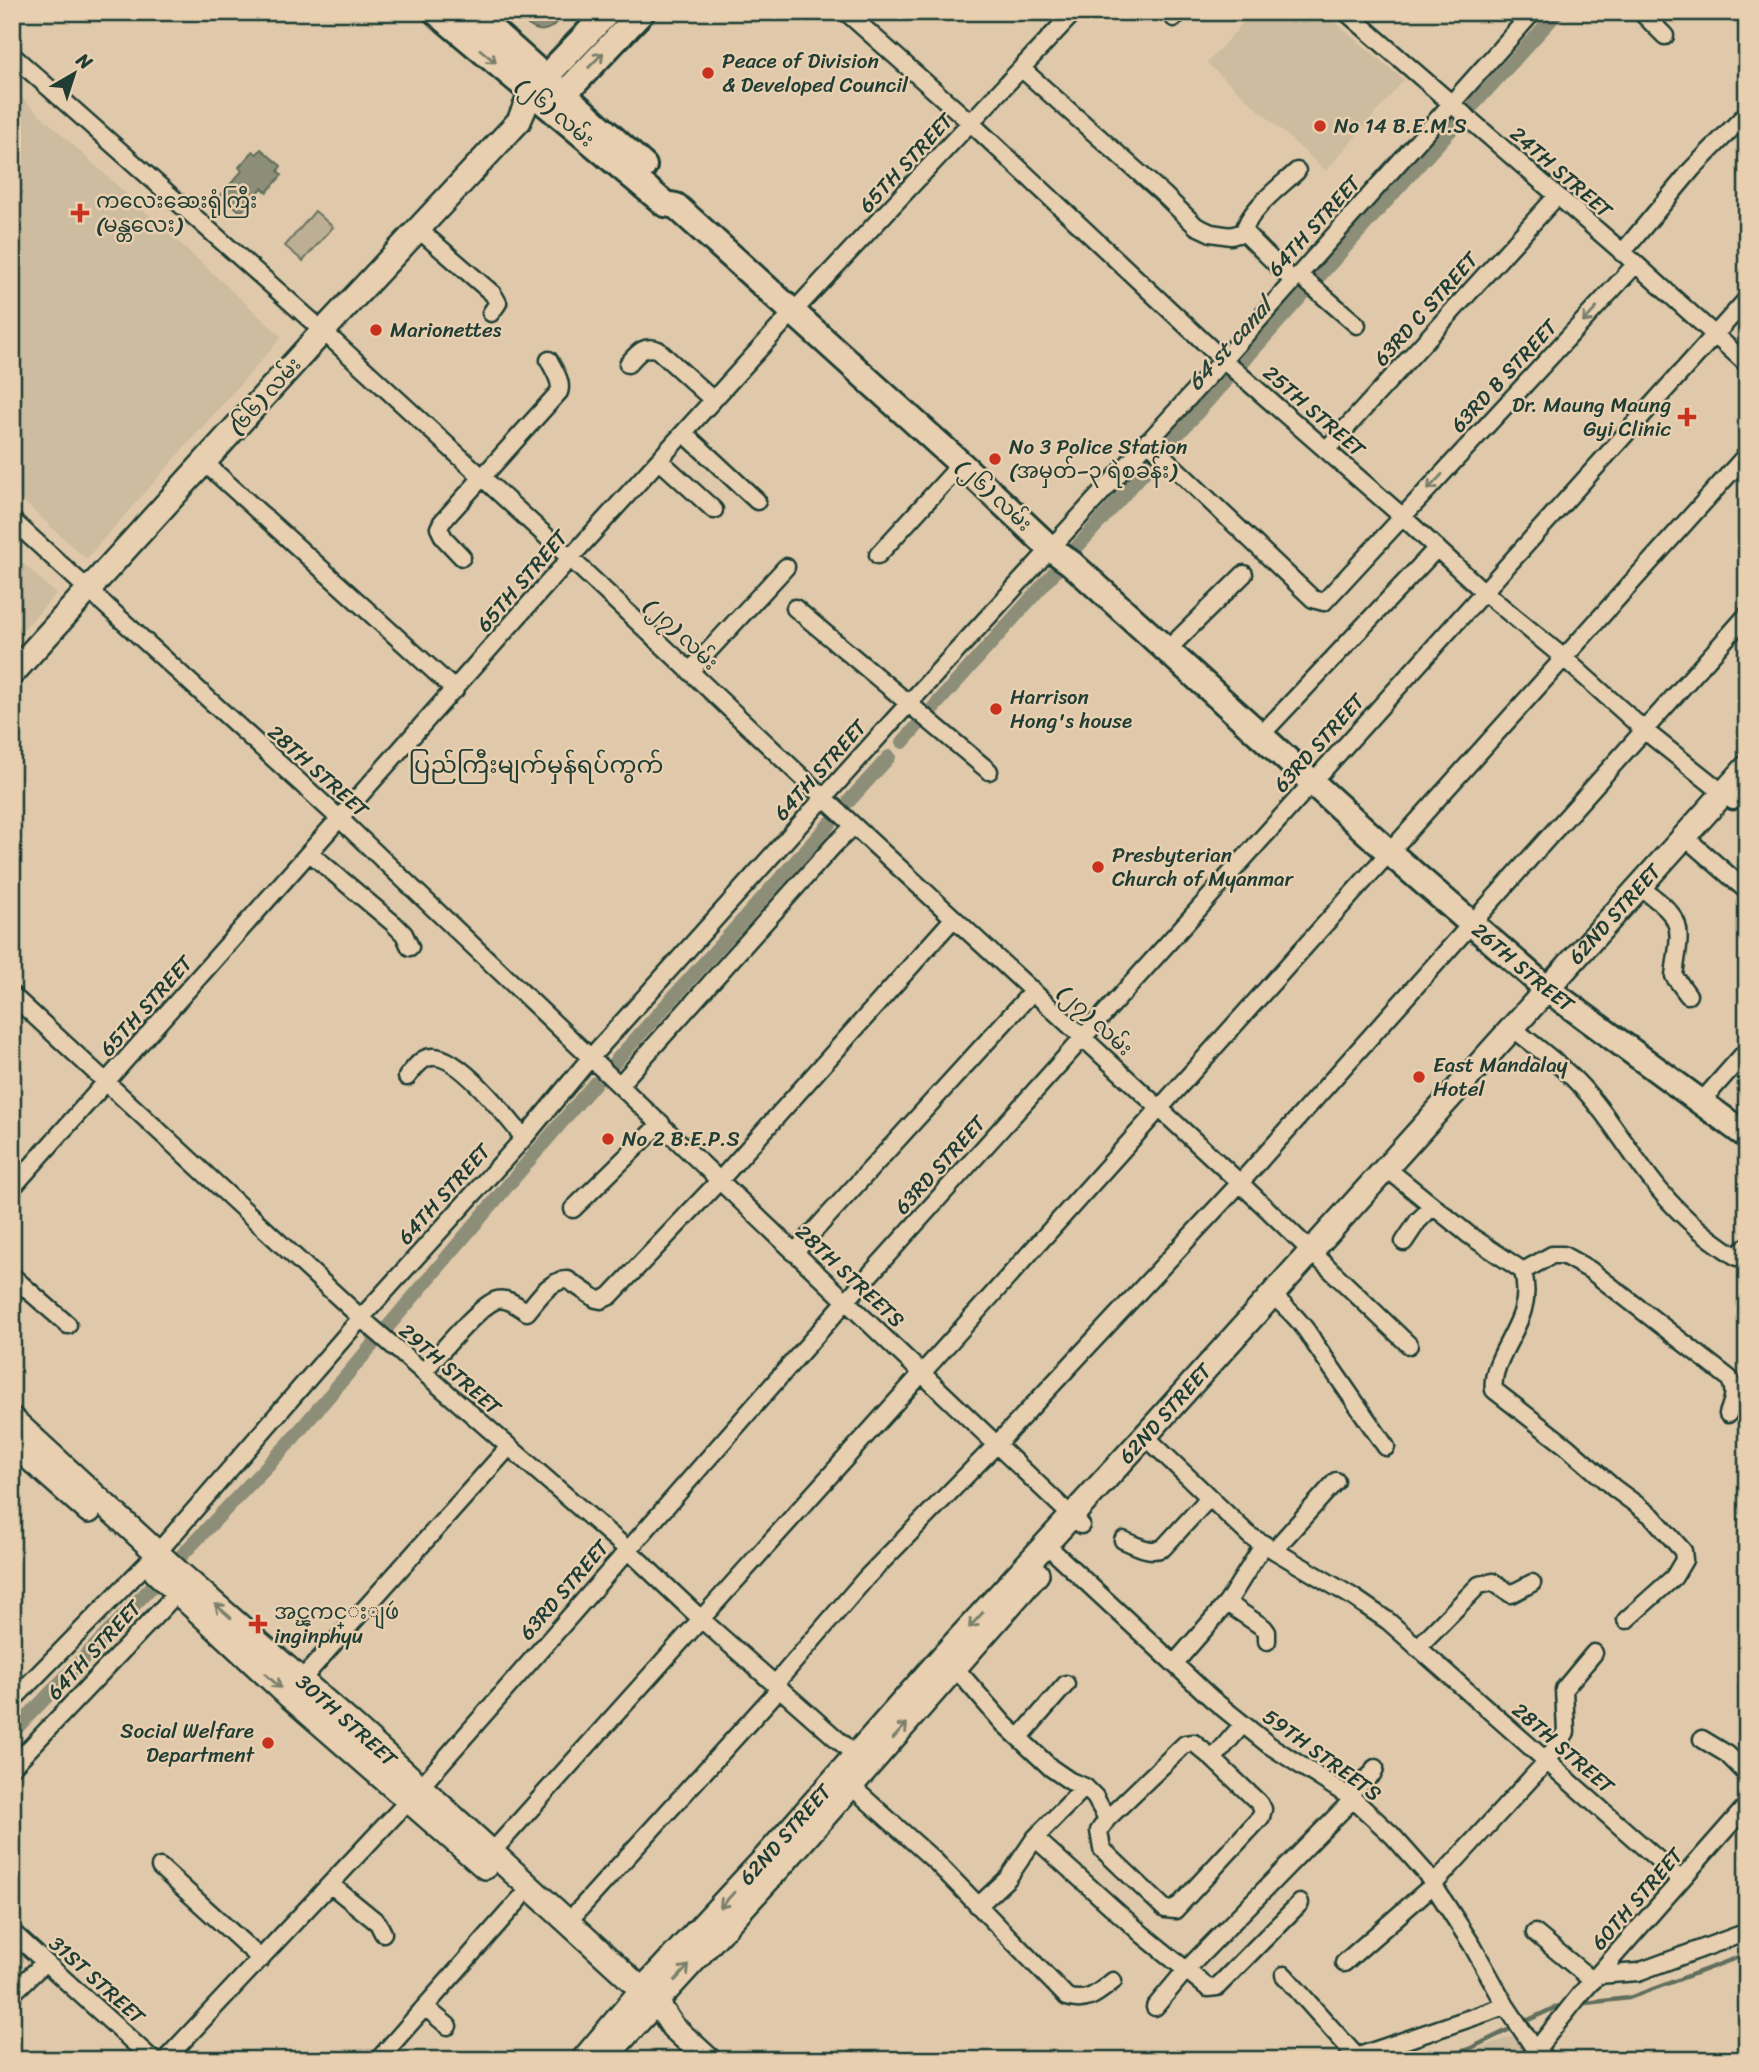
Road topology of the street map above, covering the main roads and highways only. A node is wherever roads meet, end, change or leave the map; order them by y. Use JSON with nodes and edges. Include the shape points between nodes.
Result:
{"nodes":[{"id":1,"x":436,"y":12,"type":"edge"},
{"id":2,"x":472,"y":12,"type":"edge"},
{"id":3,"x":608,"y":12,"type":"edge"},
{"id":4,"x":642,"y":12,"type":"edge"},
{"id":5,"x":538,"y":85,"type":"junction"},
{"id":6,"x":557,"y":101,"type":"junction"},
{"id":7,"x":519,"y":121,"type":"junction"},
{"id":8,"x":12,"y":674,"type":"edge"},
{"id":9,"x":1747,"y":767,"type":"edge"},
{"id":10,"x":1312,"y":782,"type":"joint"},
{"id":11,"x":1735,"y":793,"type":"edge"},
{"id":12,"x":1552,"y":993,"type":"junction"},
{"id":13,"x":1747,"y":1136,"type":"edge"},
{"id":14,"x":12,"y":1419,"type":"edge"},
{"id":15,"x":12,"y":1443,"type":"edge"},
{"id":16,"x":1076,"y":1520,"type":"junction"},
{"id":17,"x":164,"y":1570,"type":"junction"},
{"id":18,"x":950,"y":1662,"type":"junction"},
{"id":19,"x":861,"y":1761,"type":"junction"},
{"id":20,"x":414,"y":1793,"type":"junction"},
{"id":21,"x":644,"y":2001,"type":"junction"},
{"id":22,"x":583,"y":2060,"type":"edge"},
{"id":23,"x":603,"y":2060,"type":"edge"},
{"id":24,"x":709,"y":2060,"type":"edge"}],
"edges":[{"from":1,"to":5,"type":"main road","name":"(၂၆) လမ်း","one_way":true},
{"from":2,"to":5,"type":"main road","name":"(၂၆) လမ်း"},
{"from":3,"to":5,"type":"main road","name":"(၆၆) လမ်း"},
{"from":6,"to":4,"type":"main road","name":"(၆၆) လမ်း","one_way":true},
{"from":5,"to":6,"type":"main road","name":"(၂၆) လမ်း"},
{"from":5,"to":7,"type":"main road","name":"(၆၆) လမ်း"},
{"from":6,"to":7,"type":"main road","name":"(၆၆) လမ်း"},
{"from":6,"to":10,"type":"main road","name":"(၂၆) လမ်း","via":[[674,193],[676,206]]},
{"from":7,"to":8,"type":"main road","name":"(၆၆) လမ်း"},
{"from":9,"to":11,"type":"main road","name":"62ND STREET"},
{"from":10,"to":12,"type":"main road","name":"26TH STREET"},
{"from":11,"to":12,"type":"main road","name":"62ND STREET"},
{"from":11,"to":12,"type":"main road","name":"62ND STREET","via":[[1694,845]]},
{"from":12,"to":13,"type":"main road","name":"26TH STREET"},
{"from":12,"to":16,"type":"main road","name":"62ND STREET"},
{"from":14,"to":17,"type":"main road","name":"30TH STREET"},
{"from":15,"to":17,"type":"main road","name":"30TH STREET"},
{"from":16,"to":18,"type":"main road","name":"62ND STREET","one_way":true},
{"from":16,"to":18,"type":"main road","name":"62ND STREET","via":[[1055,1553]]},
{"from":17,"to":20,"type":"main road","name":"30TH STREET","one_way":true,"via":[[298,1703]]},
{"from":20,"to":17,"type":"main road","name":"30TH STREET","one_way":true,"via":[[302,1679]]},
{"from":18,"to":19,"type":"main road","name":"62ND STREET"},
{"from":19,"to":21,"type":"main road","name":"62ND STREET","one_way":true,"via":[[765,1858]]},
{"from":21,"to":19,"type":"main road","name":"62ND STREET","one_way":true,"via":[[778,1870],[851,1786]]},
{"from":20,"to":21,"type":"main road","name":"30TH STREET","via":[[520,1899]]},
{"from":20,"to":21,"type":"main road","name":"30TH STREET","via":[[492,1852]]},
{"from":21,"to":22,"type":"main road","name":"62ND STREET"},
{"from":21,"to":23,"type":"main road","name":"62ND STREET"},
{"from":21,"to":24,"type":"main road","name":"30TH STREET"}]}
